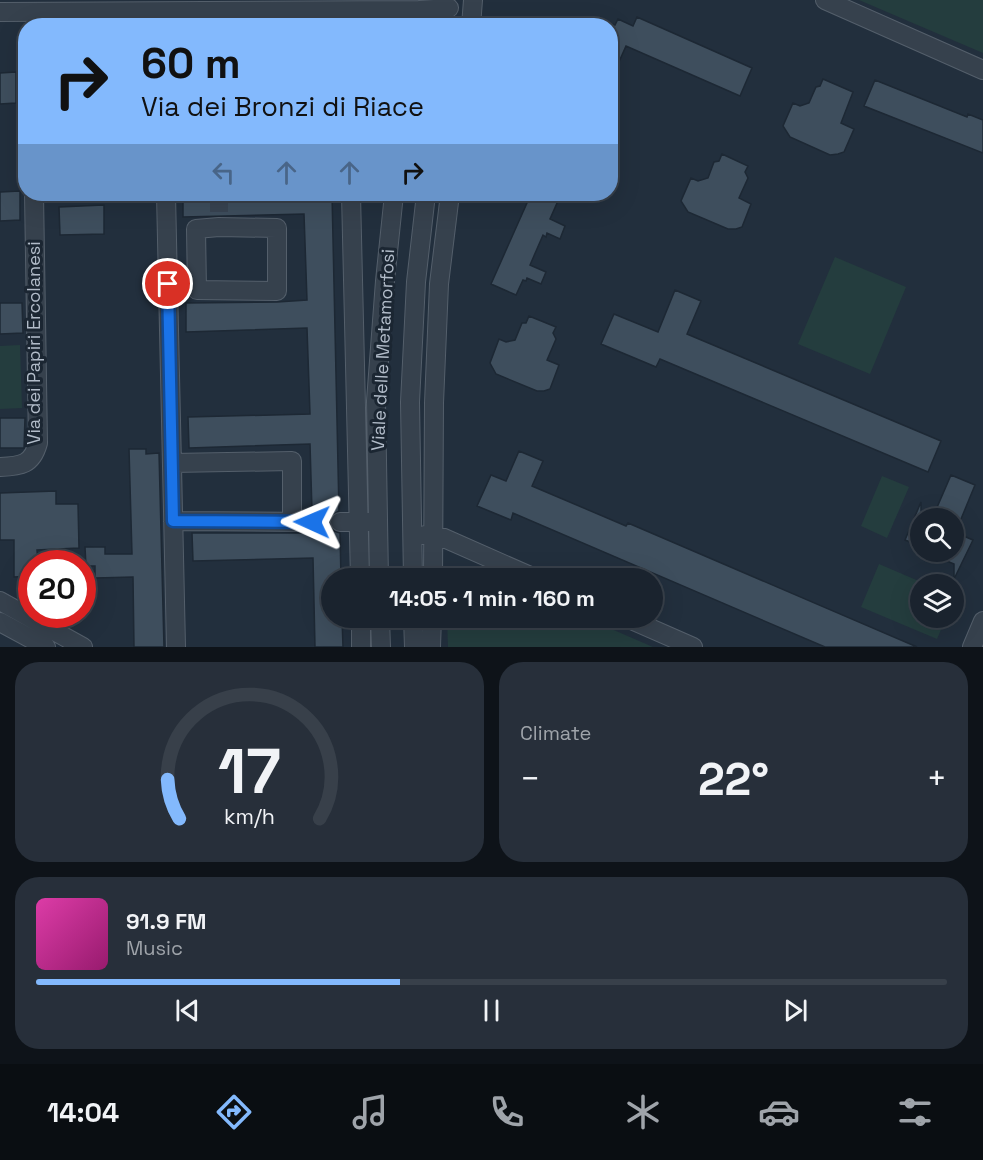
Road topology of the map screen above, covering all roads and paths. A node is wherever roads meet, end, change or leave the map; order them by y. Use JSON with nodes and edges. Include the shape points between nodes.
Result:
{"nodes":[{"id":1,"x":473,"y":0,"type":"edge"},
{"id":2,"x":825,"y":0,"type":"edge"},
{"id":3,"x":448,"y":11,"type":"edge"},
{"id":4,"x":0,"y":12,"type":"edge"},
{"id":5,"x":38,"y":12,"type":"edge"},
{"id":6,"x":418,"y":12,"type":"edge"},
{"id":7,"x":348,"y":18,"type":"edge"},
{"id":8,"x":472,"y":18,"type":"edge"},
{"id":9,"x":983,"y":70,"type":"edge"},
{"id":10,"x":33,"y":201,"type":"edge"},
{"id":11,"x":166,"y":201,"type":"edge"},
{"id":12,"x":351,"y":201,"type":"edge"},
{"id":13,"x":393,"y":201,"type":"edge"},
{"id":14,"x":425,"y":201,"type":"edge"},
{"id":15,"x":449,"y":201,"type":"edge"},
{"id":16,"x":219,"y":222,"type":"joint"},
{"id":17,"x":172,"y":463,"type":"junction"},
{"id":18,"x":0,"y":467,"type":"edge"},
{"id":19,"x":173,"y":521,"type":"junction"},
{"id":20,"x":292,"y":522,"type":"junction"},
{"id":21,"x":312,"y":522,"type":"tunnel mouth"},
{"id":22,"x":340,"y":522,"type":"tunnel mouth"},
{"id":23,"x":369,"y":522,"type":"junction"},
{"id":24,"x":412,"y":535,"type":"junction"},
{"id":25,"x":434,"y":536,"type":"junction"},
{"id":26,"x":362,"y":568,"type":"edge"},
{"id":27,"x":377,"y":568,"type":"edge"},
{"id":28,"x":413,"y":568,"type":"edge"},
{"id":29,"x":433,"y":568,"type":"edge"},
{"id":30,"x":511,"y":568,"type":"edge"},
{"id":31,"x":0,"y":601,"type":"edge"},
{"id":32,"x":983,"y":621,"type":"edge"},
{"id":33,"x":0,"y":622,"type":"edge"},
{"id":34,"x":361,"y":628,"type":"edge"},
{"id":35,"x":380,"y":628,"type":"edge"},
{"id":36,"x":414,"y":628,"type":"edge"},
{"id":37,"x":432,"y":628,"type":"edge"},
{"id":38,"x":650,"y":628,"type":"edge"},
{"id":39,"x":46,"y":647,"type":"edge"},
{"id":40,"x":83,"y":647,"type":"edge"},
{"id":41,"x":176,"y":647,"type":"edge"},
{"id":42,"x":361,"y":647,"type":"edge"},
{"id":43,"x":381,"y":647,"type":"edge"},
{"id":44,"x":414,"y":647,"type":"edge"},
{"id":45,"x":431,"y":647,"type":"edge"},
{"id":46,"x":693,"y":647,"type":"edge"},
{"id":47,"x":972,"y":647,"type":"edge"}],
"edges":[{"from":1,"to":8,"type":"street"},
{"from":2,"to":9,"type":"street"},
{"from":3,"to":6,"type":"street"},
{"from":4,"to":5,"type":"street"},
{"from":5,"to":7,"type":"street"},
{"from":6,"to":7,"type":"street"},
{"from":10,"to":18,"type":"street","name":"Via dei Papiri Ercolanesi","via":[[38,443],[31,459],[17,466]]},
{"from":11,"to":17,"type":"street"},
{"from":12,"to":23,"type":"street","name":"Viale delle Metamorfosi"},
{"from":13,"to":23,"type":"street","name":"Viale delle Metamorfosi"},
{"from":14,"to":24,"type":"street","name":"Viale delle Metamorfosi","via":[[410,391]]},
{"from":15,"to":25,"type":"street","via":[[434,403]]},
{"from":16,"to":16,"type":"street","via":[[196,229],[197,291],[277,291],[278,228]]},
{"from":17,"to":19,"type":"street"},
{"from":17,"to":20,"type":"street","via":[[292,461]]},
{"from":19,"to":20,"type":"street"},
{"from":19,"to":41,"type":"street"},
{"from":20,"to":21,"type":"street"},
{"from":22,"to":23,"type":"street"},
{"from":23,"to":26,"type":"street","name":"Viale delle Metamorfosi"},
{"from":23,"to":27,"type":"street","name":"Viale delle Metamorfosi"},
{"from":24,"to":25,"type":"street"},
{"from":24,"to":28,"type":"street","name":"Viale delle Metamorfosi"},
{"from":25,"to":29,"type":"street"},
{"from":25,"to":30,"type":"street"},
{"from":31,"to":40,"type":"street"},
{"from":32,"to":47,"type":"street"},
{"from":33,"to":39,"type":"street"},
{"from":34,"to":42,"type":"street"},
{"from":35,"to":43,"type":"street"},
{"from":36,"to":44,"type":"street"},
{"from":37,"to":45,"type":"street"},
{"from":38,"to":46,"type":"street"}]}
